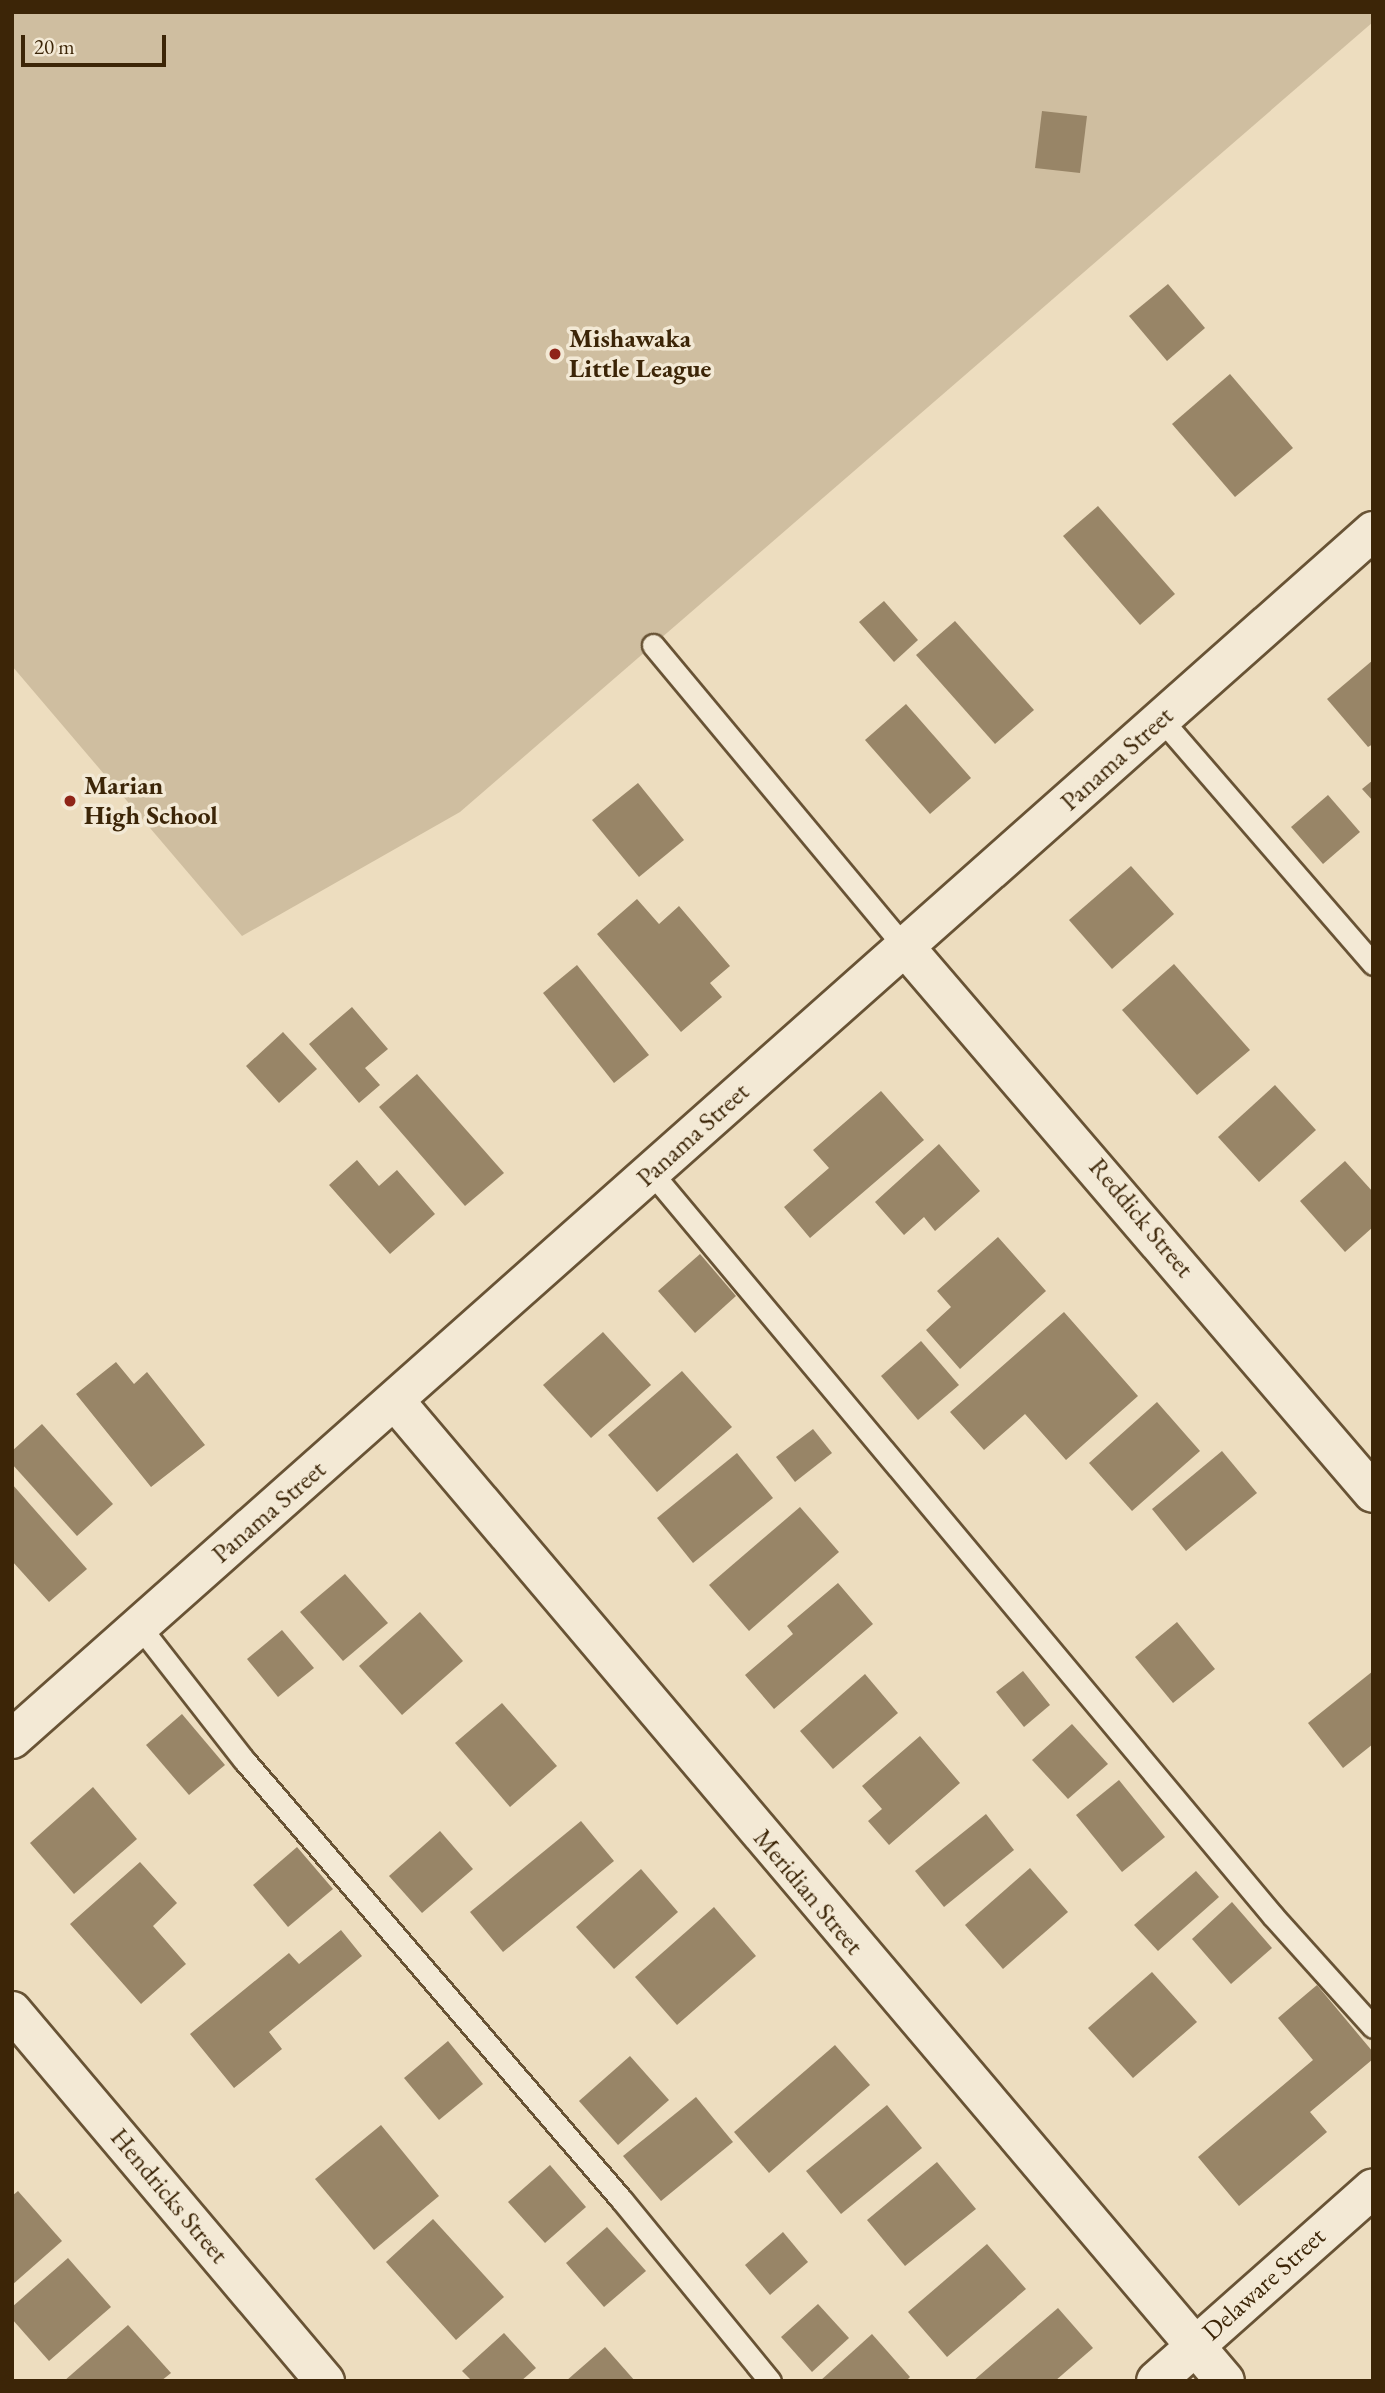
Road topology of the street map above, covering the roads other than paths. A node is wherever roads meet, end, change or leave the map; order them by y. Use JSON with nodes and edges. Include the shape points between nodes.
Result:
{"nodes":[{"id":1,"x":1373,"y":531,"type":"edge"},
{"id":2,"x":653,"y":645,"type":"dead end"},
{"id":3,"x":1161,"y":719,"type":"junction"},
{"id":4,"x":905,"y":947,"type":"junction"},
{"id":5,"x":1373,"y":964,"type":"edge"},
{"id":6,"x":651,"y":1172,"type":"junction"},
{"id":7,"x":395,"y":1401,"type":"junction"},
{"id":8,"x":1373,"y":1493,"type":"edge"},
{"id":9,"x":140,"y":1627,"type":"junction"},
{"id":10,"x":12,"y":1739,"type":"edge"},
{"id":11,"x":12,"y":2011,"type":"edge"},
{"id":12,"x":1373,"y":2026,"type":"edge"},
{"id":13,"x":1373,"y":2188,"type":"edge"},
{"id":14,"x":1195,"y":2346,"type":"junction"},
{"id":15,"x":326,"y":2381,"type":"edge"},
{"id":16,"x":770,"y":2381,"type":"edge"},
{"id":17,"x":1156,"y":2381,"type":"edge"},
{"id":18,"x":1225,"y":2381,"type":"edge"}],
"edges":[{"from":1,"to":3,"type":"street","name":"Panama Street"},
{"from":2,"to":4,"type":"lane"},
{"from":3,"to":4,"type":"street","name":"Panama Street"},
{"from":3,"to":5,"type":"lane"},
{"from":4,"to":6,"type":"street","name":"Panama Street"},
{"from":4,"to":8,"type":"street","name":"Reddick Street"},
{"from":6,"to":7,"type":"street","name":"Panama Street"},
{"from":6,"to":12,"type":"lane","via":[[878,1438],[1273,1916]]},
{"from":7,"to":9,"type":"street","name":"Panama Street"},
{"from":7,"to":14,"type":"street","name":"Meridian Street"},
{"from":9,"to":10,"type":"street","name":"Panama Street"},
{"from":9,"to":16,"type":"lane","via":[[244,1760]]},
{"from":11,"to":15,"type":"street","name":"Hendricks Street"},
{"from":13,"to":14,"type":"street","name":"Delaware Street"},
{"from":14,"to":17,"type":"street","name":"Delaware Street"},
{"from":14,"to":18,"type":"street","name":"Meridian Street"}]}
